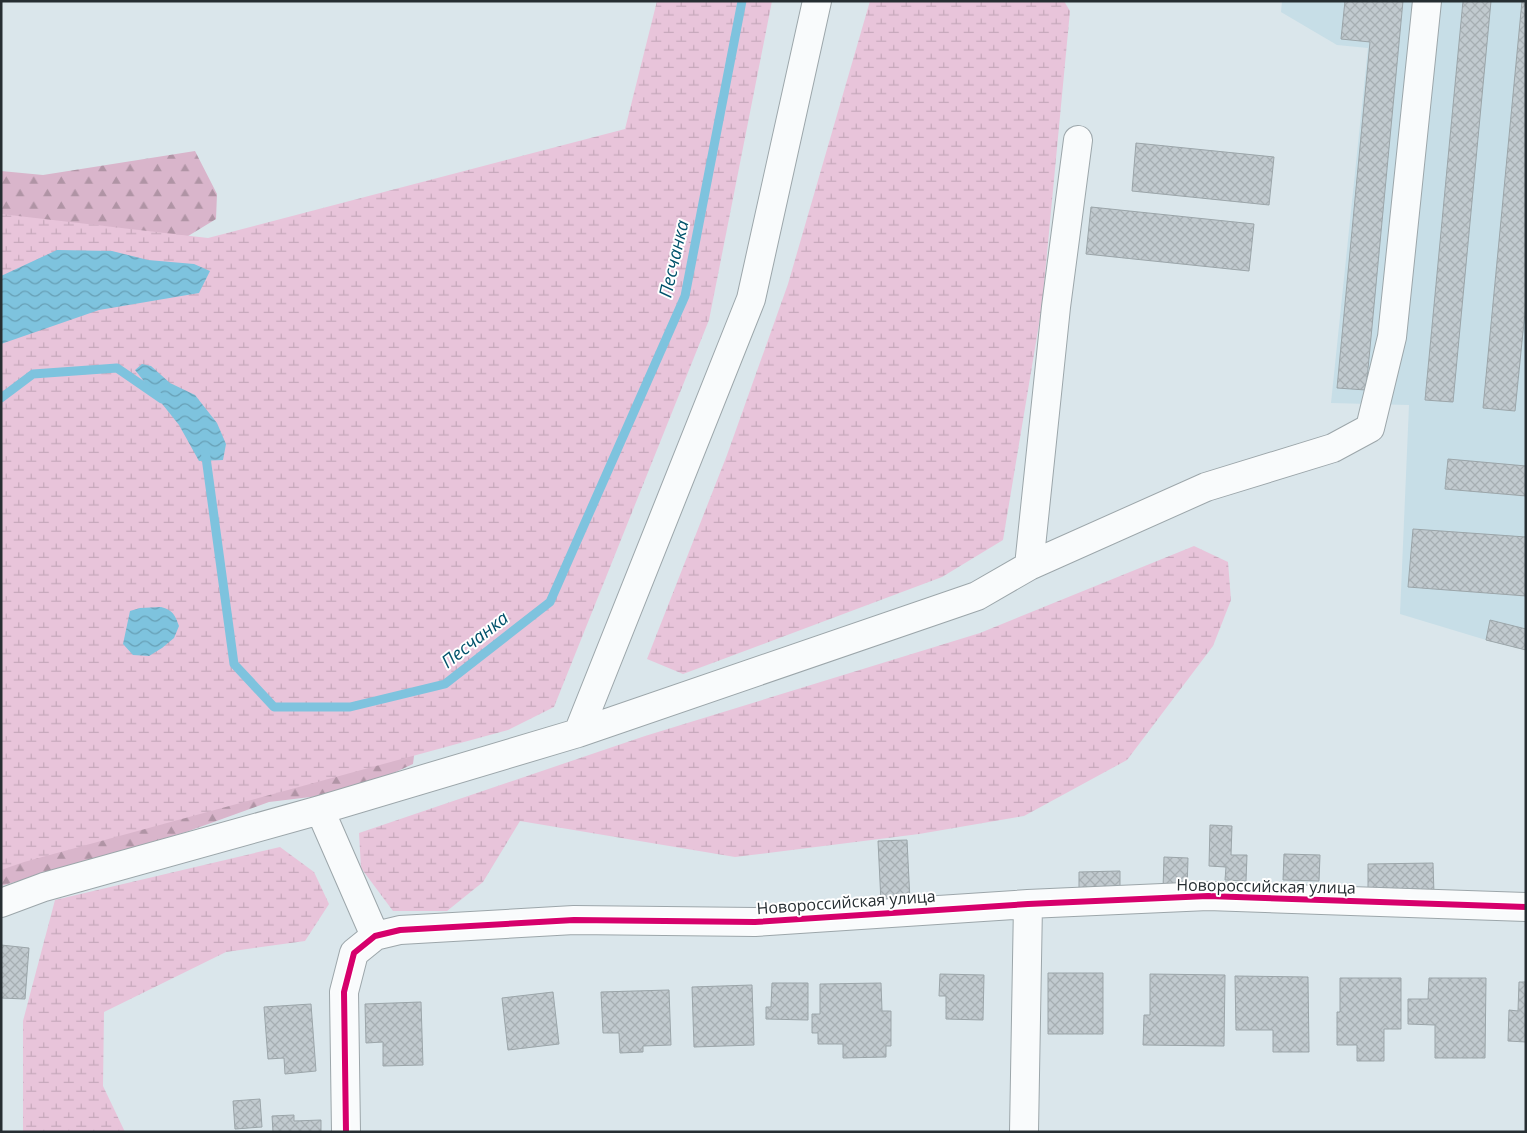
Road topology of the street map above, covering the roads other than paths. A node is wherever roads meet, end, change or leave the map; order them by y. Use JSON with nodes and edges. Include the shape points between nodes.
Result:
{"nodes":[{"id":1,"x":817,"y":1,"type":"edge"},
{"id":2,"x":1427,"y":1,"type":"edge"},
{"id":3,"x":1078,"y":140,"type":"dead end"},
{"id":4,"x":1029,"y":566,"type":"junction"},
{"id":5,"x":578,"y":733,"type":"junction"},
{"id":6,"x":320,"y":810,"type":"junction"},
{"id":7,"x":1,"y":902,"type":"edge"},
{"id":8,"x":1028,"y":904,"type":"junction"},
{"id":9,"x":1526,"y":907,"type":"edge"},
{"id":10,"x":375,"y":936,"type":"junction"},
{"id":11,"x":346,"y":1132,"type":"edge"},
{"id":12,"x":1024,"y":1132,"type":"edge"}],
"edges":[{"from":1,"to":5,"type":"street","via":[[751,299]]},
{"from":2,"to":4,"type":"street","via":[[1392,336],[1370,428],[1333,448],[1206,487]]},
{"from":3,"to":4,"type":"street","via":[[1056,307]]},
{"from":4,"to":5,"type":"street","via":[[977,596]]},
{"from":5,"to":6,"type":"street"},
{"from":6,"to":7,"type":"street"},
{"from":6,"to":10,"type":"street"},
{"from":8,"to":9,"type":"street","name":"Новороссийская улица","via":[[1208,896]]},
{"from":8,"to":10,"type":"street","name":"Новороссийская улица","via":[[755,922],[574,920],[400,930]]},
{"from":8,"to":12,"type":"street"},
{"from":10,"to":11,"type":"street","name":"Новороссийская улица","via":[[354,952],[344,992]]}]}
